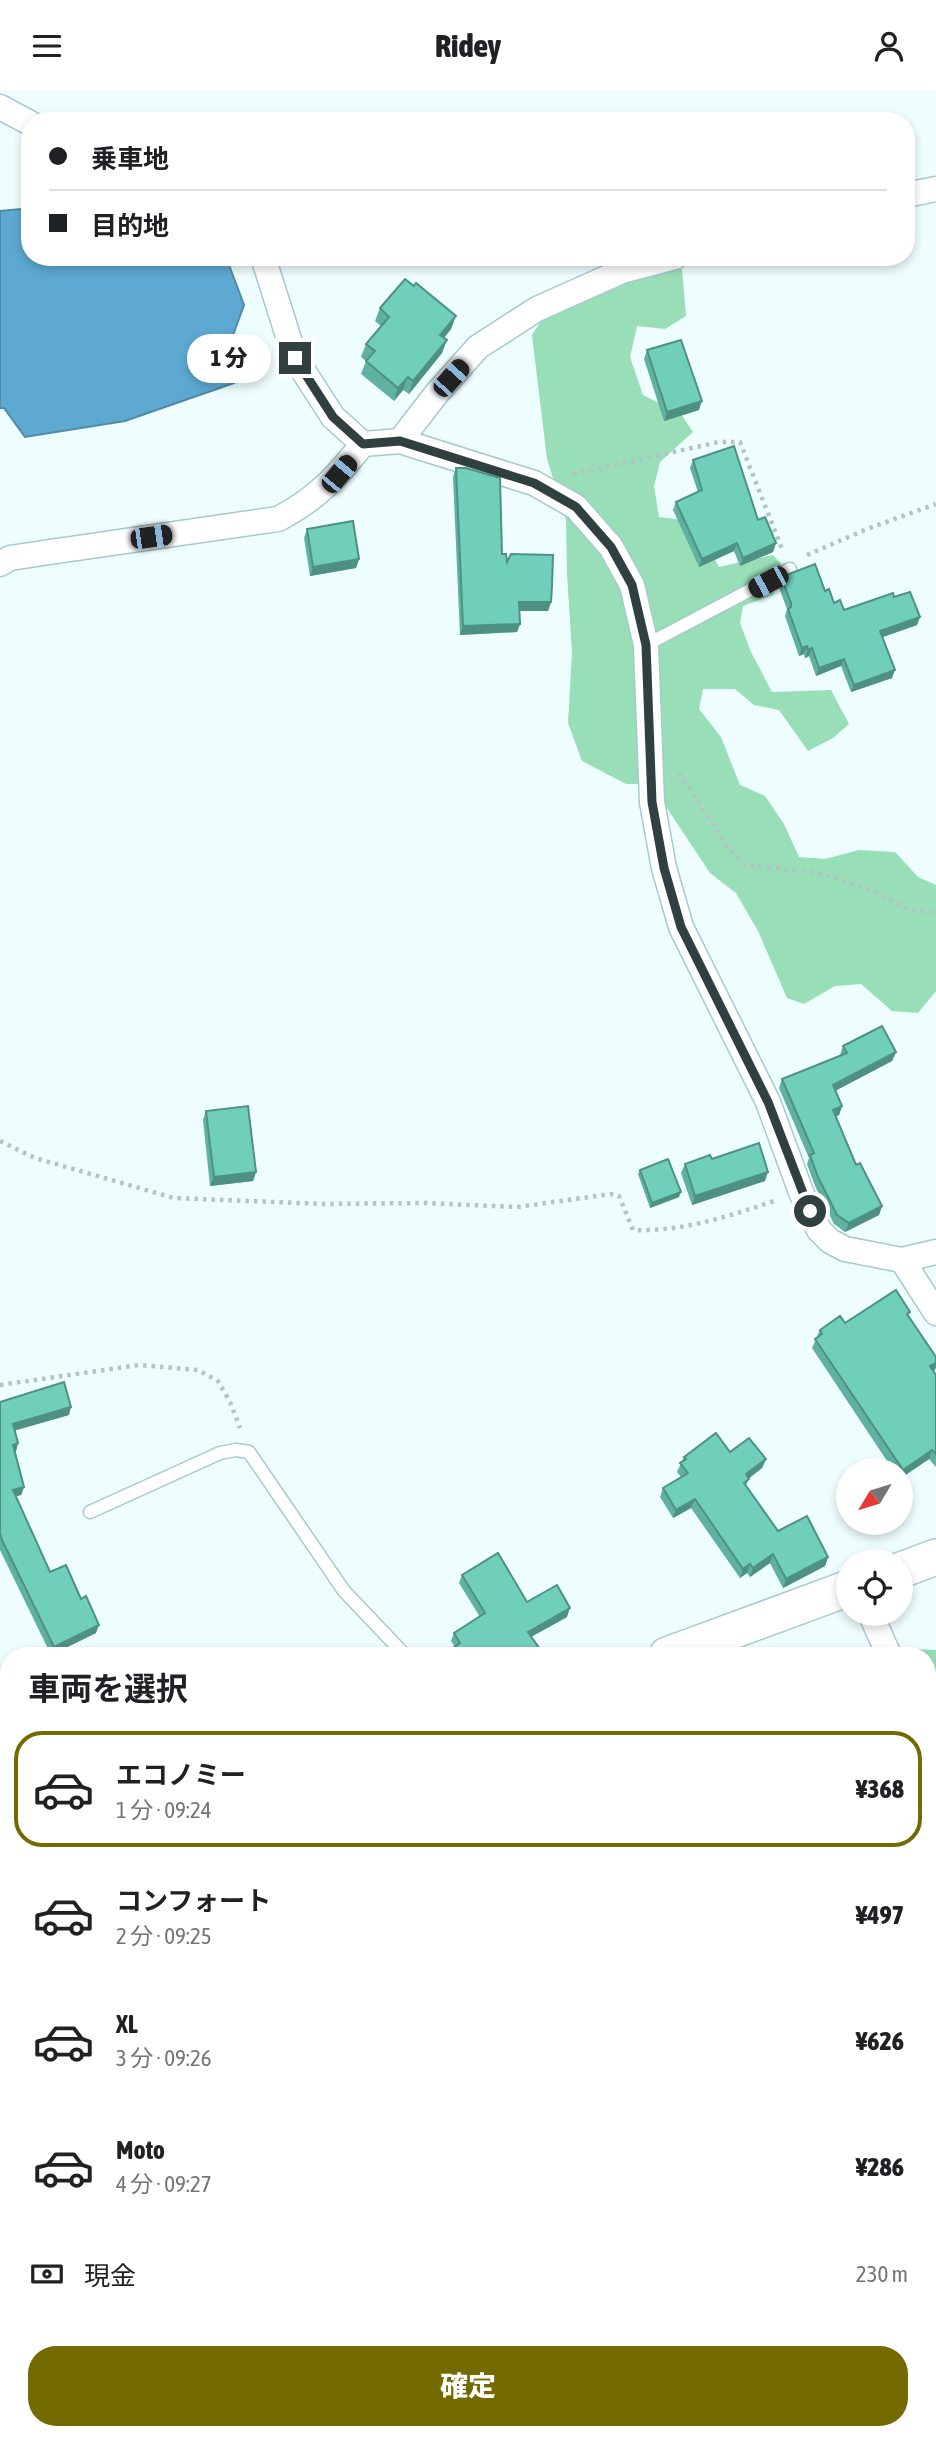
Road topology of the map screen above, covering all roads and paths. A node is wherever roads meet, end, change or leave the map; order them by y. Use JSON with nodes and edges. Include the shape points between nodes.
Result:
{"nodes":[{"id":1,"x":0,"y":107,"type":"edge"},
{"id":2,"x":21,"y":118,"type":"edge"},
{"id":3,"x":936,"y":189,"type":"edge"},
{"id":4,"x":915,"y":193,"type":"edge"},
{"id":5,"x":266,"y":266,"type":"edge"},
{"id":6,"x":641,"y":266,"type":"edge"},
{"id":7,"x":400,"y":441,"type":"junction"},
{"id":8,"x":363,"y":444,"type":"junction"},
{"id":9,"x":534,"y":483,"type":"junction"},
{"id":10,"x":936,"y":504,"type":"edge"},
{"id":11,"x":0,"y":563,"type":"edge"},
{"id":12,"x":790,"y":569,"type":"junction"},
{"id":13,"x":646,"y":645,"type":"junction"},
{"id":14,"x":650,"y":736,"type":"junction"},
{"id":15,"x":936,"y":912,"type":"edge"},
{"id":16,"x":0,"y":1140,"type":"edge"},
{"id":17,"x":801,"y":1192,"type":"junction"},
{"id":18,"x":936,"y":1252,"type":"edge"},
{"id":19,"x":902,"y":1260,"type":"junction"},
{"id":20,"x":936,"y":1313,"type":"edge"},
{"id":21,"x":0,"y":1385,"type":"edge"},
{"id":22,"x":249,"y":1452,"type":"junction"},
{"id":23,"x":90,"y":1512,"type":"dead end"},
{"id":24,"x":936,"y":1557,"type":"edge"},
{"id":25,"x":913,"y":1566,"type":"edge"},
{"id":26,"x":836,"y":1593,"type":"edge"},
{"id":27,"x":876,"y":1626,"type":"edge"},
{"id":28,"x":397,"y":1647,"type":"edge"},
{"id":29,"x":689,"y":1647,"type":"edge"},
{"id":30,"x":885,"y":1647,"type":"edge"}],
"edges":[{"from":1,"to":2,"type":"street"},
{"from":3,"to":4,"type":"street"},
{"from":5,"to":8,"type":"street","via":[[295,358],[333,417]]},
{"from":6,"to":7,"type":"street","via":[[537,309],[478,347]]},
{"from":7,"to":8,"type":"street"},
{"from":7,"to":9,"type":"street"},
{"from":8,"to":11,"type":"street","via":[[306,505],[278,519]]},
{"from":9,"to":12,"type":"path","via":[[719,442],[740,442]]},
{"from":9,"to":13,"type":"street","via":[[576,507],[611,547],[632,585]]},
{"from":10,"to":12,"type":"path","via":[[810,552]]},
{"from":12,"to":13,"type":"lane"},
{"from":13,"to":14,"type":"street"},
{"from":14,"to":15,"type":"path","via":[[745,865],[819,873],[867,888],[911,911]]},
{"from":14,"to":17,"type":"street","via":[[652,802],[681,927],[768,1102]]},
{"from":16,"to":17,"type":"path","via":[[35,1158],[174,1198],[517,1207],[611,1194],[619,1196],[633,1230],[691,1226]]},
{"from":17,"to":19,"type":"street","via":[[819,1230],[830,1241],[845,1249]]},
{"from":18,"to":19,"type":"street"},
{"from":19,"to":20,"type":"street"},
{"from":21,"to":22,"type":"path","via":[[139,1365],[198,1370],[218,1381]]},
{"from":22,"to":23,"type":"lane","via":[[220,1453]]},
{"from":22,"to":28,"type":"lane","via":[[344,1591]]},
{"from":24,"to":25,"type":"street"},
{"from":26,"to":29,"type":"street"},
{"from":27,"to":30,"type":"street"}]}
